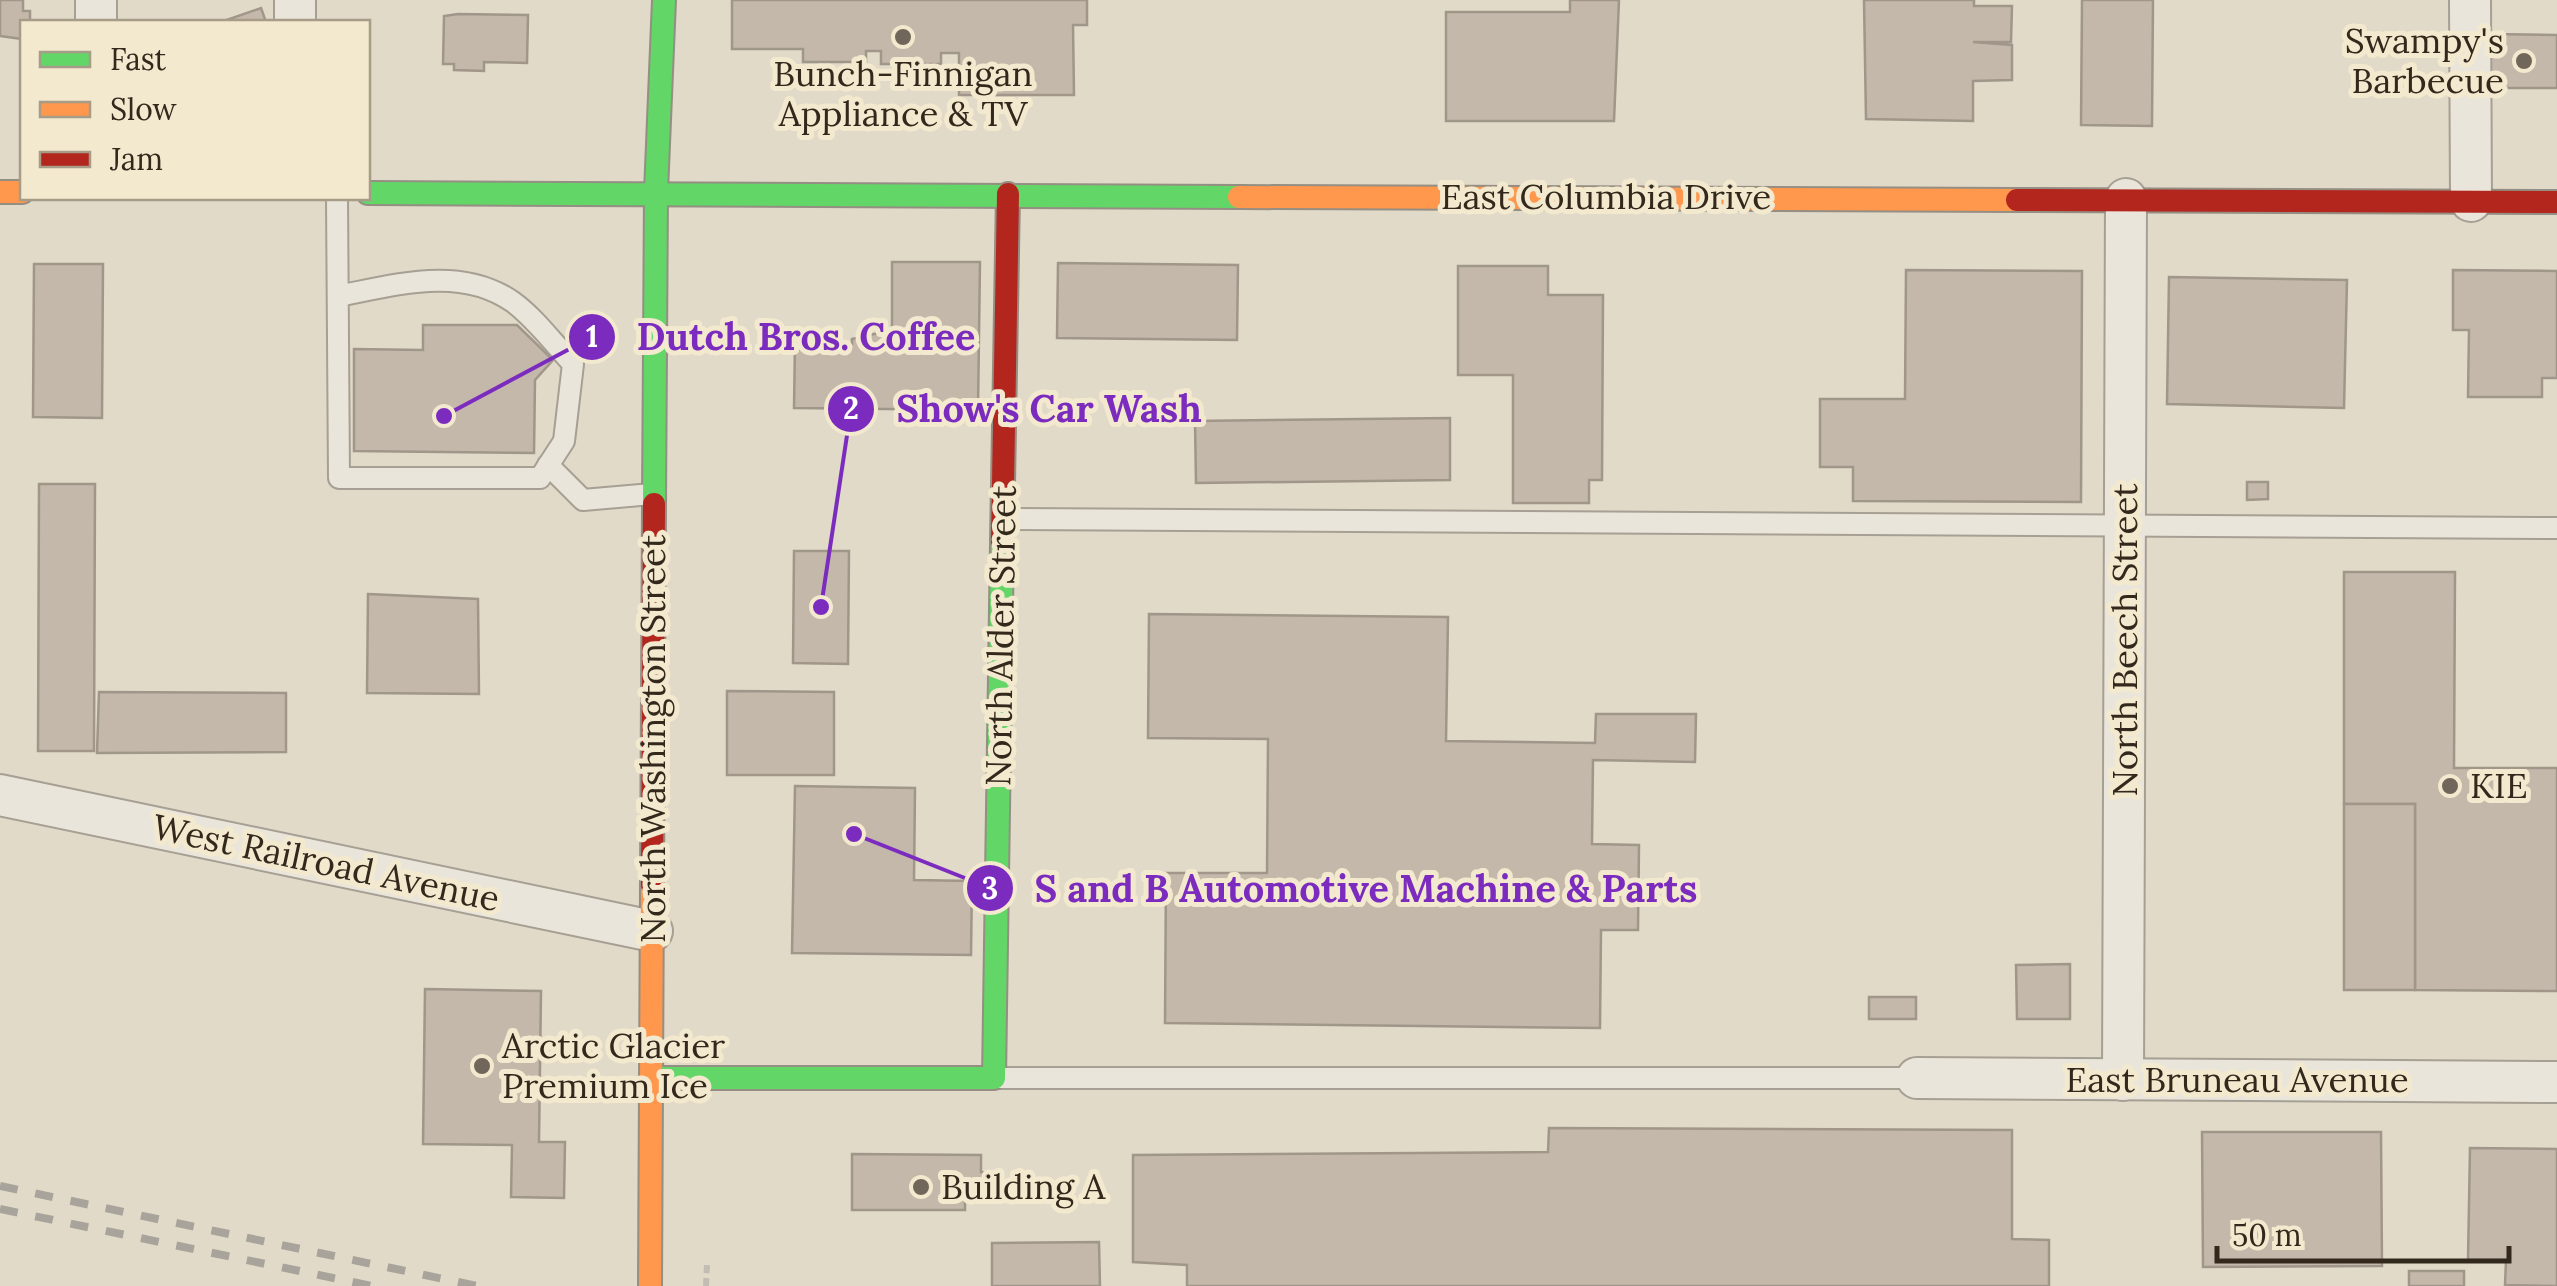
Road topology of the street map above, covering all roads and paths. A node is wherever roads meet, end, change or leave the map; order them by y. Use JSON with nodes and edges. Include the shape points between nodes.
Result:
{"nodes":[{"id":1,"x":664,"y":0,"type":"edge"},
{"id":2,"x":2470,"y":0,"type":"edge"},
{"id":3,"x":656,"y":192,"type":"junction"},
{"id":4,"x":370,"y":193,"type":"edge"},
{"id":5,"x":1008,"y":194,"type":"junction"},
{"id":6,"x":2126,"y":199,"type":"junction"},
{"id":7,"x":337,"y":200,"type":"edge"},
{"id":8,"x":2471,"y":201,"type":"junction"},
{"id":9,"x":2557,"y":202,"type":"edge"},
{"id":10,"x":338,"y":296,"type":"junction"},
{"id":11,"x":548,"y":465,"type":"junction"},
{"id":12,"x":654,"y":494,"type":"junction"},
{"id":13,"x":1002,"y":520,"type":"junction"},
{"id":14,"x":2126,"y":525,"type":"junction"},
{"id":15,"x":2557,"y":528,"type":"edge"},
{"id":16,"x":0,"y":795,"type":"edge"},
{"id":17,"x":652,"y":931,"type":"junction"},
{"id":18,"x":651,"y":1078,"type":"junction"},
{"id":19,"x":994,"y":1078,"type":"junction"},
{"id":20,"x":1917,"y":1078,"type":"joint"},
{"id":21,"x":2123,"y":1080,"type":"junction"},
{"id":22,"x":2557,"y":1082,"type":"edge"},
{"id":23,"x":707,"y":1264,"type":"dead end"},
{"id":24,"x":650,"y":1286,"type":"edge"},
{"id":25,"x":706,"y":1286,"type":"edge"}],
"edges":[{"from":1,"to":3,"type":"main road","name":"North Washington Street"},
{"from":2,"to":8,"type":"street"},
{"from":3,"to":4,"type":"main road","name":"East Columbia Drive"},
{"from":3,"to":5,"type":"main road","name":"East Columbia Drive"},
{"from":3,"to":12,"type":"main road","name":"North Washington Street"},
{"from":5,"to":6,"type":"main road","name":"East Columbia Drive"},
{"from":5,"to":13,"type":"main road","name":"North Alder Street"},
{"from":6,"to":8,"type":"main road","name":"East Columbia Drive"},
{"from":6,"to":14,"type":"street","name":"North Beech Street"},
{"from":7,"to":10,"type":"lane"},
{"from":8,"to":9,"type":"main road","name":"East Columbia Drive"},
{"from":10,"to":11,"type":"lane","via":[[421,280],[466,282],[512,301],[573,364],[564,442]]},
{"from":10,"to":11,"type":"lane","via":[[339,478],[540,478]]},
{"from":11,"to":12,"type":"lane","via":[[583,500]]},
{"from":12,"to":17,"type":"main road","name":"North Washington Street"},
{"from":13,"to":14,"type":"lane"},
{"from":13,"to":19,"type":"main road","name":"North Alder Street"},
{"from":14,"to":15,"type":"lane"},
{"from":14,"to":21,"type":"street","name":"North Beech Street"},
{"from":16,"to":17,"type":"street","name":"West Railroad Avenue"},
{"from":17,"to":18,"type":"main road","name":"North Washington Street"},
{"from":18,"to":19,"type":"main road"},
{"from":18,"to":24,"type":"main road","name":"North Washington Street"},
{"from":19,"to":20,"type":"lane"},
{"from":20,"to":21,"type":"street","name":"East Bruneau Avenue"},
{"from":21,"to":22,"type":"street","name":"East Bruneau Avenue"},
{"from":23,"to":25,"type":"path"}]}
